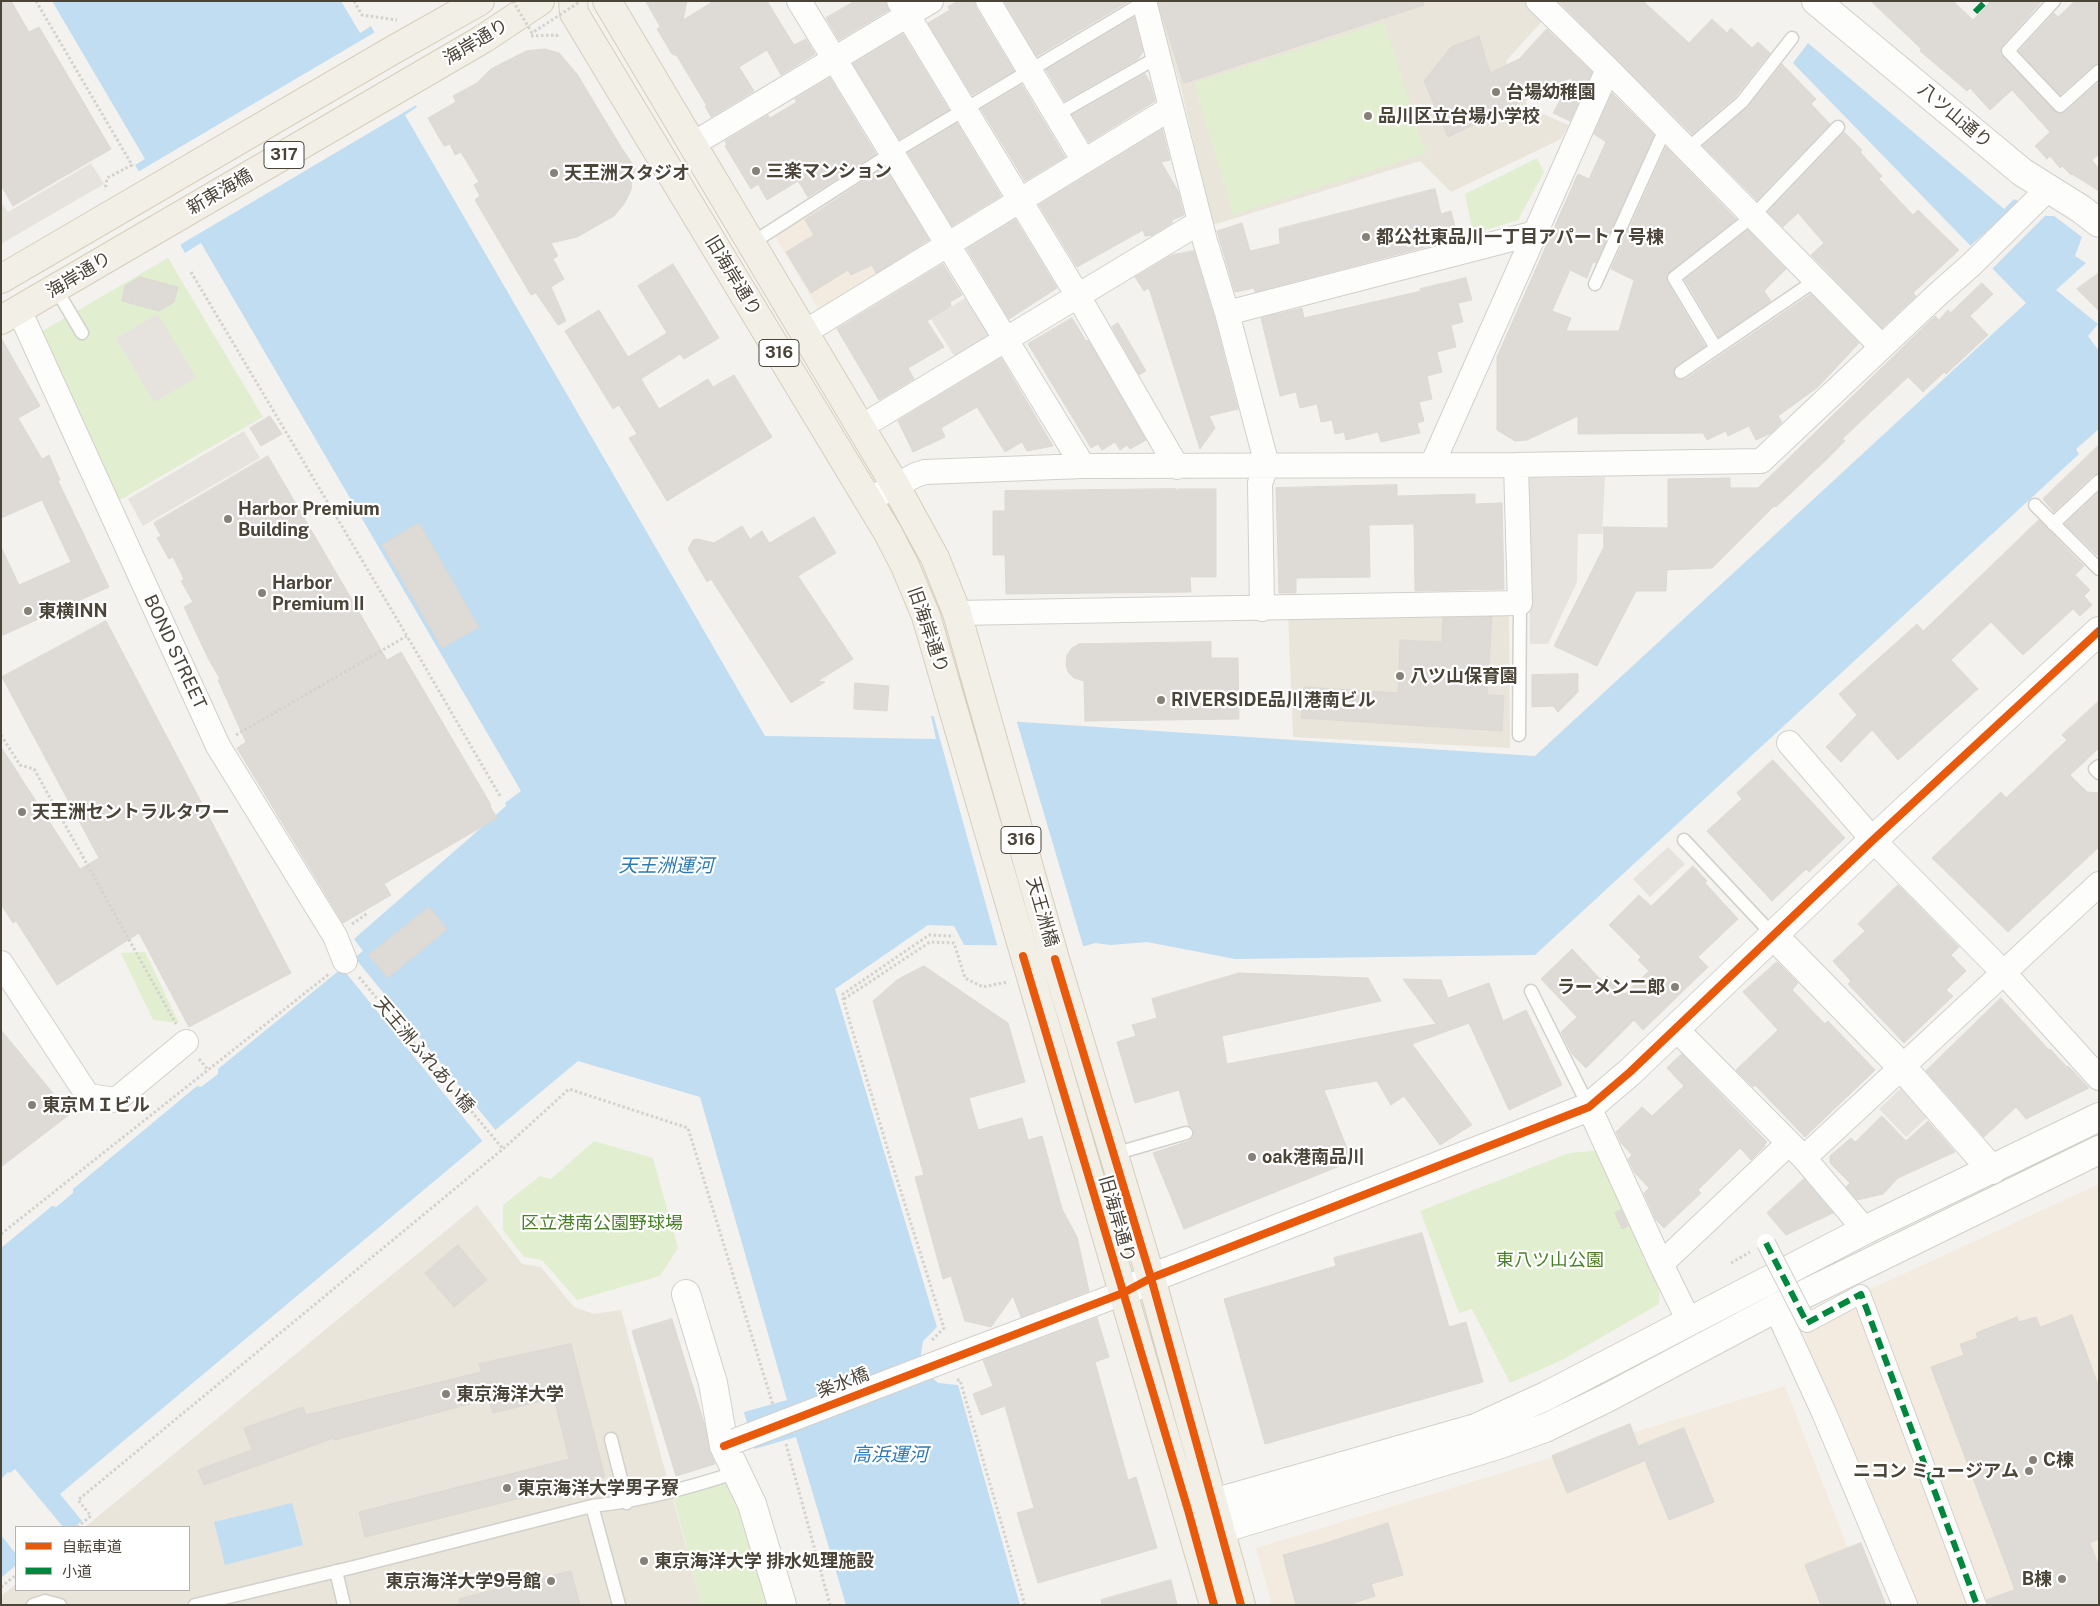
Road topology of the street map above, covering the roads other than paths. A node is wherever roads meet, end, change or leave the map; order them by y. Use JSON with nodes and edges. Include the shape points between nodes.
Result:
{"nodes":[{"id":1,"x":480,"y":1,"type":"edge"},
{"id":2,"x":540,"y":1,"type":"edge"},
{"id":3,"x":573,"y":1,"type":"edge"},
{"id":4,"x":606,"y":1,"type":"edge"},
{"id":5,"x":799,"y":1,"type":"edge"},
{"id":6,"x":931,"y":1,"type":"edge"},
{"id":7,"x":988,"y":1,"type":"edge"},
{"id":8,"x":1538,"y":1,"type":"edge"},
{"id":9,"x":1816,"y":1,"type":"edge"},
{"id":10,"x":2054,"y":1,"type":"edge"},
{"id":11,"x":1144,"y":2,"type":"edge"},
{"id":12,"x":904,"y":8,"type":"edge"},
{"id":13,"x":1792,"y":38,"type":"dead end"},
{"id":14,"x":393,"y":50,"type":"joint"},
{"id":15,"x":1158,"y":57,"type":"junction"},
{"id":16,"x":834,"y":60,"type":"junction"},
{"id":17,"x":1608,"y":69,"type":"junction"},
{"id":18,"x":1029,"y":70,"type":"junction"},
{"id":19,"x":2099,"y":71,"type":"edge"},
{"id":20,"x":411,"y":81,"type":"joint"},
{"id":21,"x":1171,"y":108,"type":"junction"},
{"id":22,"x":965,"y":110,"type":"junction"},
{"id":23,"x":1056,"y":115,"type":"junction"},
{"id":24,"x":1666,"y":127,"type":"junction"},
{"id":25,"x":1838,"y":127,"type":"dead end"},
{"id":26,"x":693,"y":144,"type":"junction"},
{"id":27,"x":1687,"y":149,"type":"junction"},
{"id":28,"x":892,"y":153,"type":"junction"},
{"id":29,"x":1084,"y":162,"type":"junction"},
{"id":30,"x":140,"y":198,"type":"joint"},
{"id":31,"x":2040,"y":198,"type":"junction"},
{"id":32,"x":1020,"y":201,"type":"junction"},
{"id":33,"x":2095,"y":214,"type":"edge"},
{"id":34,"x":1753,"y":216,"type":"junction"},
{"id":35,"x":1200,"y":222,"type":"junction"},
{"id":36,"x":158,"y":228,"type":"joint"},
{"id":37,"x":1535,"y":233,"type":"junction"},
{"id":38,"x":752,"y":243,"type":"junction"},
{"id":39,"x":949,"y":244,"type":"junction"},
{"id":40,"x":1,"y":279,"type":"edge"},
{"id":41,"x":1816,"y":280,"type":"junction"},
{"id":42,"x":1595,"y":284,"type":"dead end"},
{"id":43,"x":56,"y":289,"type":"junction"},
{"id":44,"x":1078,"y":296,"type":"junction"},
{"id":45,"x":1227,"y":313,"type":"junction"},
{"id":46,"x":16,"y":321,"type":"edge"},
{"id":47,"x":805,"y":332,"type":"junction"},
{"id":48,"x":82,"y":333,"type":"dead end"},
{"id":49,"x":1006,"y":339,"type":"junction"},
{"id":50,"x":1882,"y":347,"type":"junction"},
{"id":51,"x":1716,"y":348,"type":"junction"},
{"id":52,"x":1681,"y":372,"type":"dead end"},
{"id":53,"x":861,"y":427,"type":"junction"},
{"id":54,"x":1267,"y":465,"type":"junction"},
{"id":55,"x":1432,"y":465,"type":"junction"},
{"id":56,"x":1516,"y":465,"type":"junction"},
{"id":57,"x":1083,"y":466,"type":"junction"},
{"id":58,"x":1177,"y":467,"type":"junction"},
{"id":59,"x":2099,"y":481,"type":"edge"},
{"id":60,"x":895,"y":485,"type":"junction"},
{"id":61,"x":868,"y":500,"type":"junction"},
{"id":62,"x":2035,"y":505,"type":"dead end"},
{"id":63,"x":2053,"y":524,"type":"junction"},
{"id":64,"x":2099,"y":569,"type":"edge"},
{"id":65,"x":1520,"y":603,"type":"junction"},
{"id":66,"x":1262,"y":608,"type":"junction"},
{"id":67,"x":957,"y":613,"type":"junction"},
{"id":68,"x":2099,"y":632,"type":"edge"},
{"id":69,"x":957,"y":720,"type":"joint"},
{"id":70,"x":988,"y":722,"type":"joint"},
{"id":71,"x":1519,"y":735,"type":"dead end"},
{"id":72,"x":1789,"y":743,"type":"dead end"},
{"id":73,"x":2099,"y":766,"type":"edge"},
{"id":74,"x":2099,"y":773,"type":"edge"},
{"id":75,"x":1684,"y":840,"type":"dead end"},
{"id":76,"x":1873,"y":840,"type":"junction"},
{"id":77,"x":2099,"y":884,"type":"edge"},
{"id":78,"x":1773,"y":935,"type":"junction"},
{"id":79,"x":1023,"y":956,"type":"joint"},
{"id":80,"x":1055,"y":959,"type":"joint"},
{"id":81,"x":345,"y":961,"type":"road end"},
{"id":82,"x":1,"y":963,"type":"edge"},
{"id":83,"x":2003,"y":972,"type":"junction"},
{"id":84,"x":1530,"y":991,"type":"dead end"},
{"id":85,"x":1676,"y":1029,"type":"junction"},
{"id":86,"x":186,"y":1042,"type":"road end"},
{"id":87,"x":1902,"y":1068,"type":"junction"},
{"id":88,"x":2099,"y":1078,"type":"edge"},
{"id":89,"x":1589,"y":1107,"type":"junction"},
{"id":90,"x":2099,"y":1117,"type":"edge"},
{"id":91,"x":1186,"y":1133,"type":"dead end"},
{"id":92,"x":2099,"y":1150,"type":"edge"},
{"id":93,"x":1796,"y":1151,"type":"junction"},
{"id":94,"x":1114,"y":1154,"type":"junction"},
{"id":95,"x":1992,"y":1170,"type":"junction"},
{"id":96,"x":1865,"y":1230,"type":"junction"},
{"id":97,"x":1766,"y":1243,"type":"dead end"},
{"id":98,"x":1661,"y":1264,"type":"junction"},
{"id":99,"x":1151,"y":1278,"type":"junction"},
{"id":100,"x":1123,"y":1293,"type":"junction"},
{"id":101,"x":686,"y":1294,"type":"dead end"},
{"id":102,"x":1776,"y":1308,"type":"junction"},
{"id":103,"x":1689,"y":1321,"type":"junction"},
{"id":104,"x":611,"y":1439,"type":"dead end"},
{"id":105,"x":730,"y":1443,"type":"junction"},
{"id":106,"x":737,"y":1472,"type":"junction"},
{"id":107,"x":627,"y":1503,"type":"junction"},
{"id":108,"x":592,"y":1506,"type":"junction"},
{"id":109,"x":1188,"y":1510,"type":"joint"},
{"id":110,"x":1210,"y":1523,"type":"junction"},
{"id":111,"x":336,"y":1572,"type":"junction"},
{"id":112,"x":33,"y":1605,"type":"edge"},
{"id":113,"x":60,"y":1605,"type":"edge"},
{"id":114,"x":195,"y":1605,"type":"edge"},
{"id":115,"x":344,"y":1605,"type":"edge"},
{"id":116,"x":619,"y":1605,"type":"edge"},
{"id":117,"x":782,"y":1605,"type":"edge"},
{"id":118,"x":1214,"y":1605,"type":"edge"},
{"id":119,"x":1241,"y":1605,"type":"edge"},
{"id":120,"x":1905,"y":1605,"type":"edge"},
{"id":121,"x":1977,"y":1605,"type":"edge"}],
"edges":[{"from":1,"to":14,"type":"main road","name":"海岸通り","number":"317"},
{"from":2,"to":20,"type":"main road","name":"海岸通り","number":"317"},
{"from":3,"to":61,"type":"main road","name":"旧海岸通り","number":"316","via":[[574,13]]},
{"from":4,"to":26,"type":"main road","name":"旧海岸通り","number":"316"},
{"from":5,"to":16,"type":"street"},
{"from":6,"to":12,"type":"street"},
{"from":7,"to":18,"type":"street"},
{"from":8,"to":17,"type":"street"},
{"from":9,"to":31,"type":"street","name":"八ツ山通り","via":[[2022,172]]},
{"from":10,"to":19,"type":"lane","via":[[2004,55],[2060,106]]},
{"from":11,"to":15,"type":"street"},
{"from":11,"to":18,"type":"lane"},
{"from":12,"to":16,"type":"street"},
{"from":12,"to":22,"type":"street"},
{"from":13,"to":27,"type":"lane","via":[[1742,102]]},
{"from":14,"to":30,"type":"main road","name":"新東海橋","number":"317"},
{"from":15,"to":21,"type":"street"},
{"from":15,"to":23,"type":"lane"},
{"from":16,"to":26,"type":"street"},
{"from":16,"to":28,"type":"street"},
{"from":17,"to":24,"type":"street"},
{"from":17,"to":37,"type":"street"},
{"from":18,"to":22,"type":"lane"},
{"from":18,"to":23,"type":"street"},
{"from":20,"to":36,"type":"main road","name":"新東海橋","number":"317"},
{"from":21,"to":29,"type":"street"},
{"from":21,"to":35,"type":"street"},
{"from":22,"to":28,"type":"lane"},
{"from":22,"to":32,"type":"street"},
{"from":23,"to":29,"type":"street"},
{"from":24,"to":27,"type":"street"},
{"from":24,"to":42,"type":"lane"},
{"from":25,"to":34,"type":"lane"},
{"from":26,"to":38,"type":"main road","name":"旧海岸通り","number":"316"},
{"from":27,"to":34,"type":"street"},
{"from":28,"to":38,"type":"lane"},
{"from":28,"to":39,"type":"street"},
{"from":29,"to":32,"type":"street"},
{"from":30,"to":40,"type":"main road","name":"海岸通り","number":"317"},
{"from":31,"to":33,"type":"street","name":"八ツ山通り"},
{"from":31,"to":50,"type":"street"},
{"from":32,"to":39,"type":"street"},
{"from":32,"to":44,"type":"street"},
{"from":34,"to":41,"type":"street"},
{"from":34,"to":51,"type":"lane","via":[[1674,278]]},
{"from":35,"to":44,"type":"street"},
{"from":35,"to":45,"type":"street"},
{"from":36,"to":43,"type":"main road","name":"海岸通り","number":"317"},
{"from":37,"to":45,"type":"street"},
{"from":37,"to":55,"type":"street"},
{"from":38,"to":47,"type":"main road","name":"旧海岸通り","number":"316"},
{"from":39,"to":47,"type":"street"},
{"from":39,"to":49,"type":"street"},
{"from":41,"to":50,"type":"street"},
{"from":41,"to":51,"type":"lane"},
{"from":43,"to":46,"type":"main road","name":"海岸通り","number":"317"},
{"from":43,"to":48,"type":"lane"},
{"from":44,"to":49,"type":"street"},
{"from":44,"to":58,"type":"street"},
{"from":45,"to":54,"type":"street"},
{"from":46,"to":81,"type":"street","name":"BOND STREET","via":[[218,746],[335,936]]},
{"from":47,"to":53,"type":"main road","name":"旧海岸通り","number":"316"},
{"from":49,"to":53,"type":"street"},
{"from":49,"to":57,"type":"street"},
{"from":50,"to":56,"type":"street","via":[[1761,461]]},
{"from":51,"to":52,"type":"lane"},
{"from":53,"to":60,"type":"main road","name":"旧海岸通り","number":"316"},
{"from":54,"to":55,"type":"street"},
{"from":54,"to":58,"type":"street"},
{"from":54,"to":66,"type":"street","via":[[1260,483]]},
{"from":55,"to":56,"type":"street"},
{"from":56,"to":65,"type":"street"},
{"from":57,"to":58,"type":"street"},
{"from":57,"to":60,"type":"street","via":[[925,472]]},
{"from":59,"to":63,"type":"lane"},
{"from":60,"to":61,"type":"street"},
{"from":60,"to":67,"type":"main road","name":"旧海岸通り","number":"316","via":[[935,558]]},
{"from":61,"to":69,"type":"main road","name":"旧海岸通り","number":"316","via":[[905,566],[922,608]]},
{"from":62,"to":63,"type":"lane"},
{"from":63,"to":64,"type":"lane"},
{"from":65,"to":66,"type":"street"},
{"from":65,"to":71,"type":"lane"},
{"from":66,"to":67,"type":"street"},
{"from":67,"to":70,"type":"main road","name":"旧海岸通り","number":"316"},
{"from":68,"to":76,"type":"street"},
{"from":69,"to":79,"type":"main road","name":"天王洲橋","number":"316"},
{"from":70,"to":80,"type":"main road","name":"天王洲橋","number":"316"},
{"from":72,"to":76,"type":"street"},
{"from":73,"to":74,"type":"lane","via":[[2095,769]]},
{"from":75,"to":78,"type":"lane"},
{"from":76,"to":78,"type":"street"},
{"from":76,"to":83,"type":"street"},
{"from":77,"to":83,"type":"street"},
{"from":78,"to":85,"type":"street"},
{"from":78,"to":87,"type":"street"},
{"from":79,"to":100,"type":"main road","name":"旧海岸通り","number":"316"},
{"from":80,"to":94,"type":"main road","name":"旧海岸通り","number":"316"},
{"from":82,"to":86,"type":"street","via":[[88,1096],[116,1100]]},
{"from":83,"to":87,"type":"street"},
{"from":83,"to":88,"type":"street"},
{"from":84,"to":89,"type":"lane"},
{"from":85,"to":89,"type":"street"},
{"from":85,"to":93,"type":"street"},
{"from":87,"to":93,"type":"street"},
{"from":87,"to":95,"type":"street"},
{"from":89,"to":98,"type":"street"},
{"from":89,"to":99,"type":"street"},
{"from":90,"to":95,"type":"street"},
{"from":91,"to":94,"type":"lane"},
{"from":92,"to":102,"type":"street"},
{"from":93,"to":96,"type":"street"},
{"from":93,"to":98,"type":"street"},
{"from":94,"to":99,"type":"main road","name":"旧海岸通り","number":"316"},
{"from":95,"to":96,"type":"street"},
{"from":96,"to":103,"type":"street"},
{"from":97,"to":121,"type":"street","bridge":true,"via":[[1807,1323],[1861,1294]]},
{"from":98,"to":103,"type":"street"},
{"from":99,"to":100,"type":"street"},
{"from":99,"to":110,"type":"main road","name":"旧海岸通り","number":"316"},
{"from":100,"to":105,"type":"street","name":"楽水橋","bridge":true},
{"from":100,"to":109,"type":"main road","name":"旧海岸通り","number":"316"},
{"from":101,"to":105,"type":"street"},
{"from":102,"to":110,"type":"street","via":[[1545,1428],[1498,1445]]},
{"from":102,"to":120,"type":"street"},
{"from":103,"to":110,"type":"street","via":[[1546,1396],[1476,1428]]},
{"from":104,"to":107,"type":"lane"},
{"from":105,"to":106,"type":"street"},
{"from":106,"to":107,"type":"lane"},
{"from":106,"to":117,"type":"street","via":[[752,1504]]},
{"from":107,"to":108,"type":"lane"},
{"from":108,"to":111,"type":"lane"},
{"from":108,"to":116,"type":"lane"},
{"from":109,"to":110,"type":"street"},
{"from":110,"to":118,"type":"main road","name":"旧海岸通り","number":"316"},
{"from":110,"to":119,"type":"main road","name":"旧海岸通り","number":"316"},
{"from":111,"to":114,"type":"lane"},
{"from":111,"to":115,"type":"lane"},
{"from":112,"to":113,"type":"lane","via":[[45,1601]]}]}
